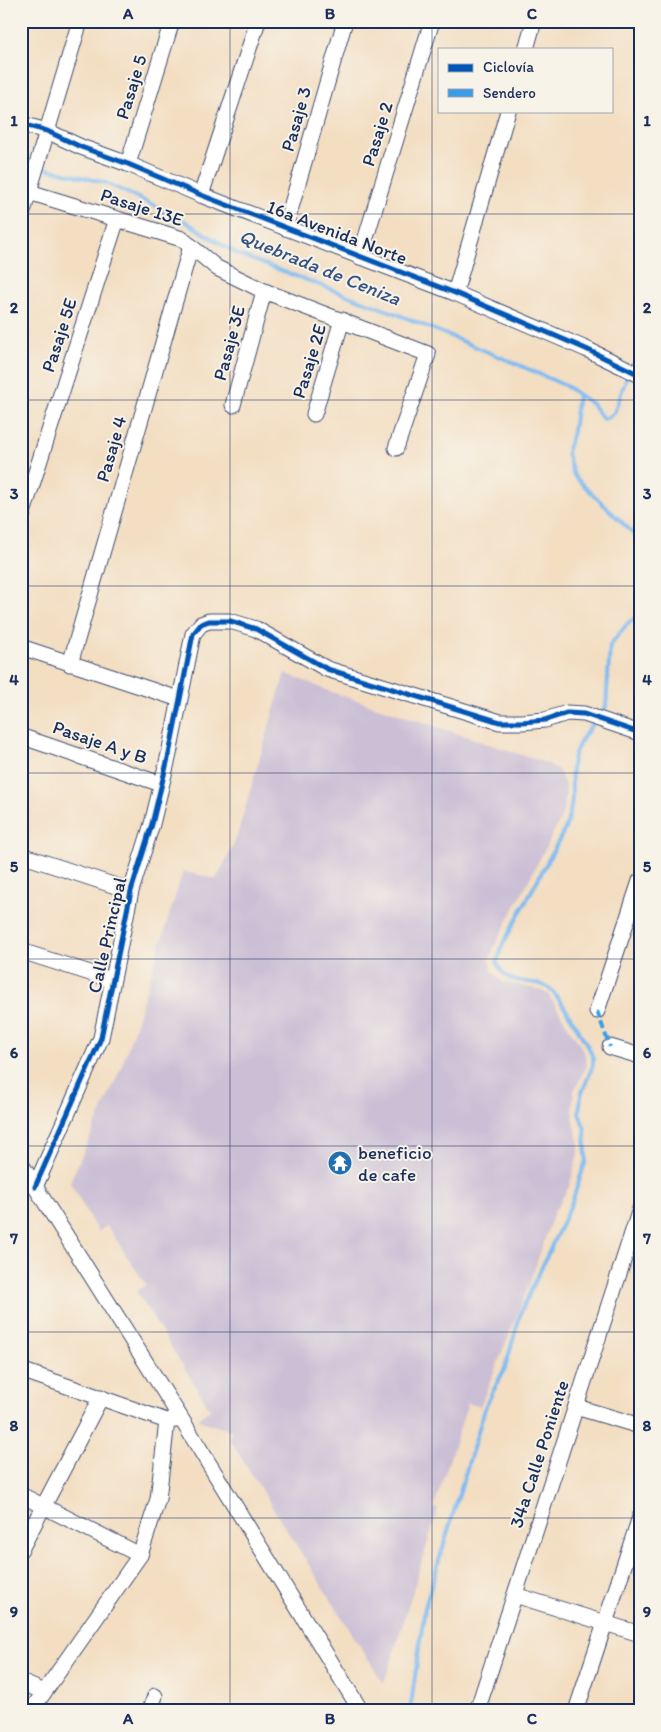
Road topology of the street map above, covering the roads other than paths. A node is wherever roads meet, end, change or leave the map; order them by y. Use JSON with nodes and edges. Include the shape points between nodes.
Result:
{"nodes":[{"id":1,"x":80,"y":21,"type":"edge"},
{"id":2,"x":172,"y":21,"type":"edge"},
{"id":3,"x":258,"y":21,"type":"edge"},
{"id":4,"x":345,"y":21,"type":"edge"},
{"id":5,"x":432,"y":21,"type":"edge"},
{"id":6,"x":534,"y":21,"type":"edge"},
{"id":7,"x":526,"y":48,"type":"edge"},
{"id":8,"x":508,"y":112,"type":"edge"},
{"id":9,"x":21,"y":124,"type":"edge"},
{"id":10,"x":47,"y":131,"type":"junction"},
{"id":11,"x":128,"y":164,"type":"junction"},
{"id":12,"x":29,"y":192,"type":"junction"},
{"id":13,"x":201,"y":195,"type":"junction"},
{"id":14,"x":21,"y":218,"type":"edge"},
{"id":15,"x":118,"y":219,"type":"junction"},
{"id":16,"x":285,"y":228,"type":"junction"},
{"id":17,"x":191,"y":246,"type":"junction"},
{"id":18,"x":360,"y":258,"type":"junction"},
{"id":19,"x":264,"y":291,"type":"junction"},
{"id":20,"x":455,"y":293,"type":"junction"},
{"id":21,"x":342,"y":320,"type":"junction"},
{"id":22,"x":640,"y":375,"type":"edge"},
{"id":23,"x":233,"y":405,"type":"dead end"},
{"id":24,"x":314,"y":414,"type":"dead end"},
{"id":25,"x":396,"y":448,"type":"dead end"},
{"id":26,"x":21,"y":519,"type":"edge"},
{"id":27,"x":21,"y":647,"type":"edge"},
{"id":28,"x":70,"y":664,"type":"junction"},
{"id":29,"x":179,"y":699,"type":"junction"},
{"id":30,"x":640,"y":733,"type":"edge"},
{"id":31,"x":26,"y":738,"type":"dead end"},
{"id":32,"x":161,"y":784,"type":"junction"},
{"id":33,"x":21,"y":855,"type":"edge"},
{"id":34,"x":640,"y":881,"type":"edge"},
{"id":35,"x":131,"y":891,"type":"junction"},
{"id":36,"x":21,"y":951,"type":"edge"},
{"id":37,"x":112,"y":980,"type":"junction"},
{"id":38,"x":597,"y":1011,"type":"dead end"},
{"id":39,"x":610,"y":1047,"type":"dead end"},
{"id":40,"x":640,"y":1056,"type":"edge"},
{"id":41,"x":21,"y":1164,"type":"edge"},
{"id":42,"x":35,"y":1187,"type":"junction"},
{"id":43,"x":640,"y":1209,"type":"edge"},
{"id":44,"x":21,"y":1370,"type":"edge"},
{"id":45,"x":101,"y":1398,"type":"junction"},
{"id":46,"x":576,"y":1407,"type":"junction"},
{"id":47,"x":174,"y":1420,"type":"junction"},
{"id":48,"x":640,"y":1426,"type":"edge"},
{"id":49,"x":21,"y":1495,"type":"edge"},
{"id":50,"x":44,"y":1507,"type":"junction"},
{"id":51,"x":640,"y":1517,"type":"edge"},
{"id":52,"x":21,"y":1549,"type":"edge"},
{"id":53,"x":140,"y":1555,"type":"junction"},
{"id":54,"x":514,"y":1595,"type":"junction"},
{"id":55,"x":605,"y":1623,"type":"junction"},
{"id":56,"x":640,"y":1634,"type":"edge"},
{"id":57,"x":21,"y":1682,"type":"edge"},
{"id":58,"x":44,"y":1692,"type":"junction"},
{"id":59,"x":155,"y":1696,"type":"dead end"},
{"id":60,"x":31,"y":1711,"type":"edge"},
{"id":61,"x":150,"y":1711,"type":"edge"},
{"id":62,"x":361,"y":1711,"type":"edge"},
{"id":63,"x":477,"y":1711,"type":"edge"},
{"id":64,"x":576,"y":1711,"type":"edge"}],
"edges":[{"from":1,"to":10,"type":"street"},
{"from":2,"to":11,"type":"street","name":"Pasaje 5"},
{"from":3,"to":13,"type":"street"},
{"from":4,"to":16,"type":"street","name":"Pasaje 3"},
{"from":5,"to":18,"type":"street","name":"Pasaje 2"},
{"from":6,"to":7,"type":"street"},
{"from":8,"to":20,"type":"street"},
{"from":9,"to":10,"type":"street","name":"16a Avenida Norte"},
{"from":10,"to":11,"type":"street","name":"16a Avenida Norte"},
{"from":10,"to":12,"type":"street"},
{"from":11,"to":13,"type":"street","name":"16a Avenida Norte"},
{"from":12,"to":14,"type":"street"},
{"from":12,"to":15,"type":"street","name":"Pasaje 13E"},
{"from":13,"to":16,"type":"street","name":"16a Avenida Norte"},
{"from":15,"to":17,"type":"street","name":"Pasaje 13E","via":[[182,239]]},
{"from":15,"to":26,"type":"street","name":"Pasaje 5E"},
{"from":16,"to":18,"type":"street","name":"16a Avenida Norte"},
{"from":17,"to":19,"type":"street","name":"Pasaje 13E","via":[[217,268]]},
{"from":17,"to":28,"type":"street","name":"Pasaje 4"},
{"from":18,"to":20,"type":"street","name":"16a Avenida Norte"},
{"from":19,"to":21,"type":"street","name":"Pasaje 13E"},
{"from":19,"to":23,"type":"street","name":"Pasaje 3E"},
{"from":20,"to":22,"type":"street","name":"16a Avenida Norte"},
{"from":21,"to":24,"type":"street","name":"Pasaje 2E"},
{"from":21,"to":25,"type":"street","name":"Pasaje 13E","via":[[428,354]]},
{"from":27,"to":28,"type":"street"},
{"from":28,"to":29,"type":"street"},
{"from":29,"to":30,"type":"street","name":"Calle Principal","via":[[192,634],[209,621],[230,621],[256,629],[328,669],[500,722],[530,722],[584,714]]},
{"from":29,"to":32,"type":"street","name":"Calle Principal"},
{"from":31,"to":32,"type":"street","name":"Pasaje A y B"},
{"from":32,"to":35,"type":"street","name":"Calle Principal"},
{"from":33,"to":35,"type":"street"},
{"from":34,"to":38,"type":"street"},
{"from":35,"to":37,"type":"street","name":"Calle Principal"},
{"from":36,"to":37,"type":"street"},
{"from":37,"to":42,"type":"street","name":"Calle Principal","via":[[101,1038]]},
{"from":39,"to":40,"type":"street"},
{"from":41,"to":42,"type":"street"},
{"from":42,"to":47,"type":"street"},
{"from":43,"to":46,"type":"street","name":"34a Calle Poniente"},
{"from":44,"to":45,"type":"street"},
{"from":45,"to":47,"type":"street"},
{"from":45,"to":50,"type":"street"},
{"from":46,"to":48,"type":"street"},
{"from":46,"to":54,"type":"street","name":"34a Calle Poniente"},
{"from":47,"to":53,"type":"street","via":[[158,1499]]},
{"from":47,"to":62,"type":"street"},
{"from":49,"to":50,"type":"street"},
{"from":50,"to":52,"type":"street"},
{"from":50,"to":53,"type":"street"},
{"from":51,"to":55,"type":"street"},
{"from":53,"to":58,"type":"street"},
{"from":54,"to":55,"type":"street"},
{"from":54,"to":63,"type":"street","name":"34a Calle Poniente"},
{"from":55,"to":56,"type":"street"},
{"from":55,"to":64,"type":"street"},
{"from":57,"to":58,"type":"street"},
{"from":58,"to":60,"type":"street"},
{"from":59,"to":61,"type":"street"}]}
